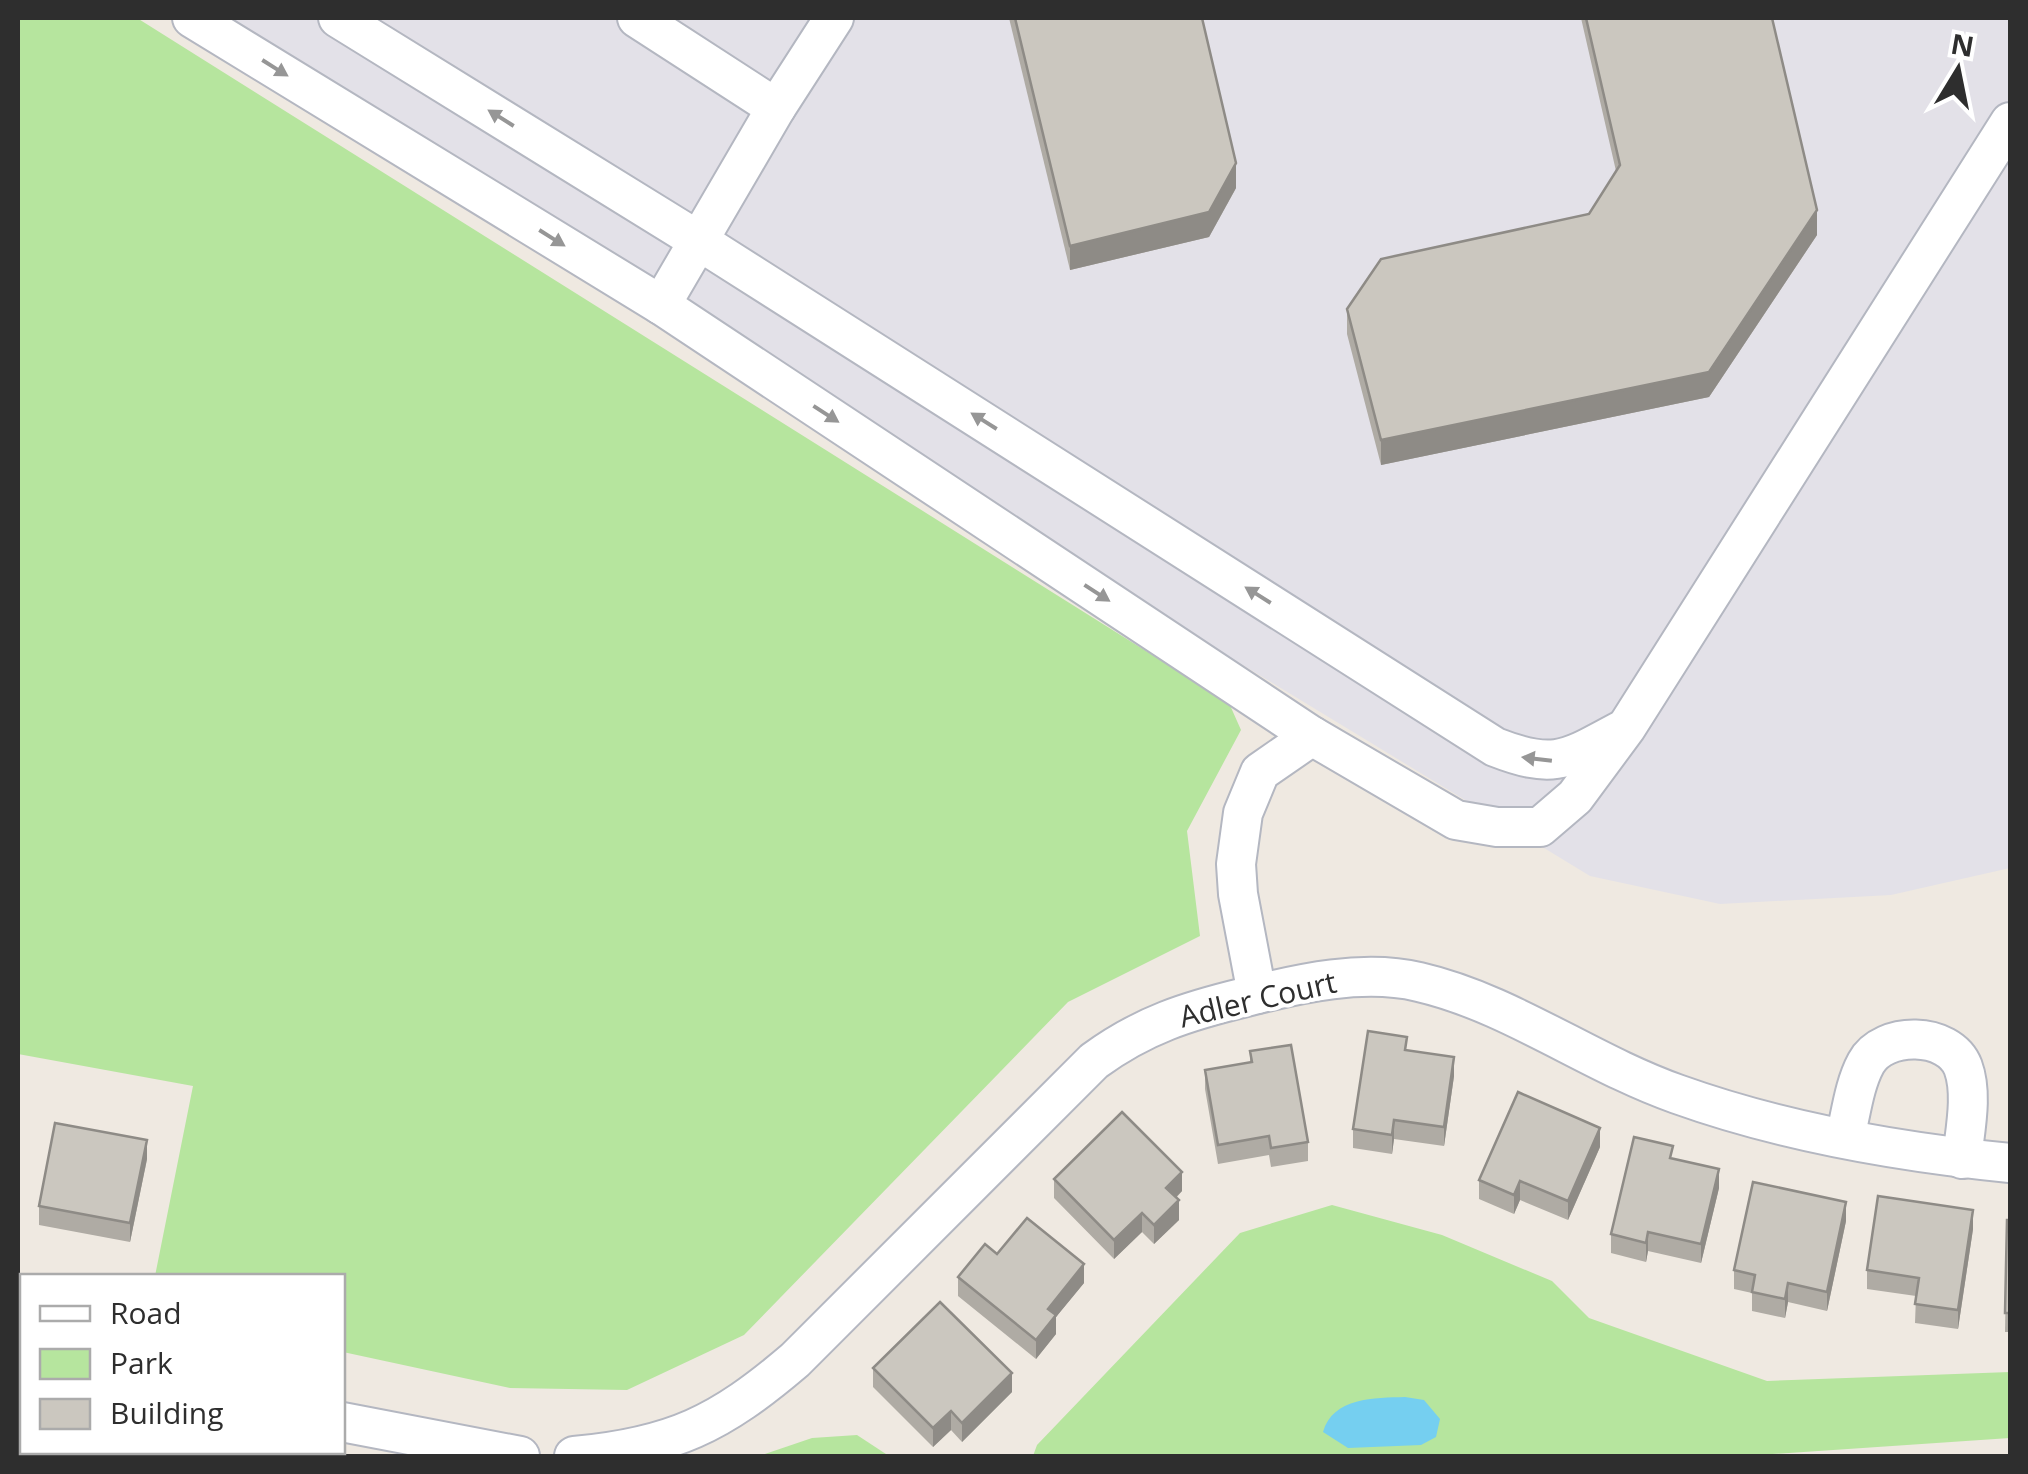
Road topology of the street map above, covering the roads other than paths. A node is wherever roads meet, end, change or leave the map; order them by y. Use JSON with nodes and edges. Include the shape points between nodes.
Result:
{"nodes":[{"id":1,"x":192,"y":18,"type":"edge"},
{"id":2,"x":338,"y":18,"type":"edge"},
{"id":3,"x":637,"y":18,"type":"edge"},
{"id":4,"x":834,"y":18,"type":"edge"},
{"id":5,"x":776,"y":108,"type":"junction"},
{"id":6,"x":2010,"y":122,"type":"edge"},
{"id":7,"x":699,"y":241,"type":"junction"},
{"id":8,"x":661,"y":305,"type":"junction"},
{"id":9,"x":1256,"y":698,"type":"junction"},
{"id":10,"x":1626,"y":728,"type":"junction"},
{"id":11,"x":1312,"y":736,"type":"junction"},
{"id":12,"x":1260,"y":772,"type":"junction"},
{"id":13,"x":1257,"y":994,"type":"junction"},
{"id":14,"x":1845,"y":1138,"type":"junction"},
{"id":15,"x":1962,"y":1158,"type":"junction"},
{"id":16,"x":2010,"y":1164,"type":"edge"},
{"id":17,"x":345,"y":1423,"type":"edge"},
{"id":18,"x":520,"y":1456,"type":"edge"},
{"id":19,"x":574,"y":1456,"type":"edge"}],
"edges":[{"from":1,"to":8,"type":"street","one_way":true},
{"from":7,"to":2,"type":"street","one_way":true},
{"from":3,"to":5,"type":"street"},
{"from":4,"to":5,"type":"street"},
{"from":5,"to":7,"type":"street"},
{"from":6,"to":10,"type":"street"},
{"from":7,"to":8,"type":"street"},
{"from":10,"to":7,"type":"street","one_way":true,"via":[[1547,762],[1495,747]]},
{"from":8,"to":9,"type":"street","one_way":true},
{"from":9,"to":11,"type":"street"},
{"from":9,"to":12,"type":"street"},
{"from":10,"to":11,"type":"street","via":[[1575,797],[1540,826],[1456,820]]},
{"from":11,"to":12,"type":"street"},
{"from":12,"to":13,"type":"street","via":[[1243,813],[1236,864]]},
{"from":13,"to":14,"type":"street","name":"Adler Court","via":[[1354,978],[1417,982],[1501,1012],[1672,1092],[1740,1116]]},
{"from":13,"to":19,"type":"street","name":"Adler Court","via":[[1160,1022],[1094,1062],[795,1360],[725,1415],[644,1447]]},
{"from":14,"to":15,"type":"street","name":"Adler Court"},
{"from":14,"to":15,"type":"street","via":[[1866,1063],[1878,1048],[1897,1040],[1930,1042],[1949,1049],[1966,1076]]},
{"from":15,"to":16,"type":"street","name":"Adler Court"},
{"from":17,"to":18,"type":"street"}]}
